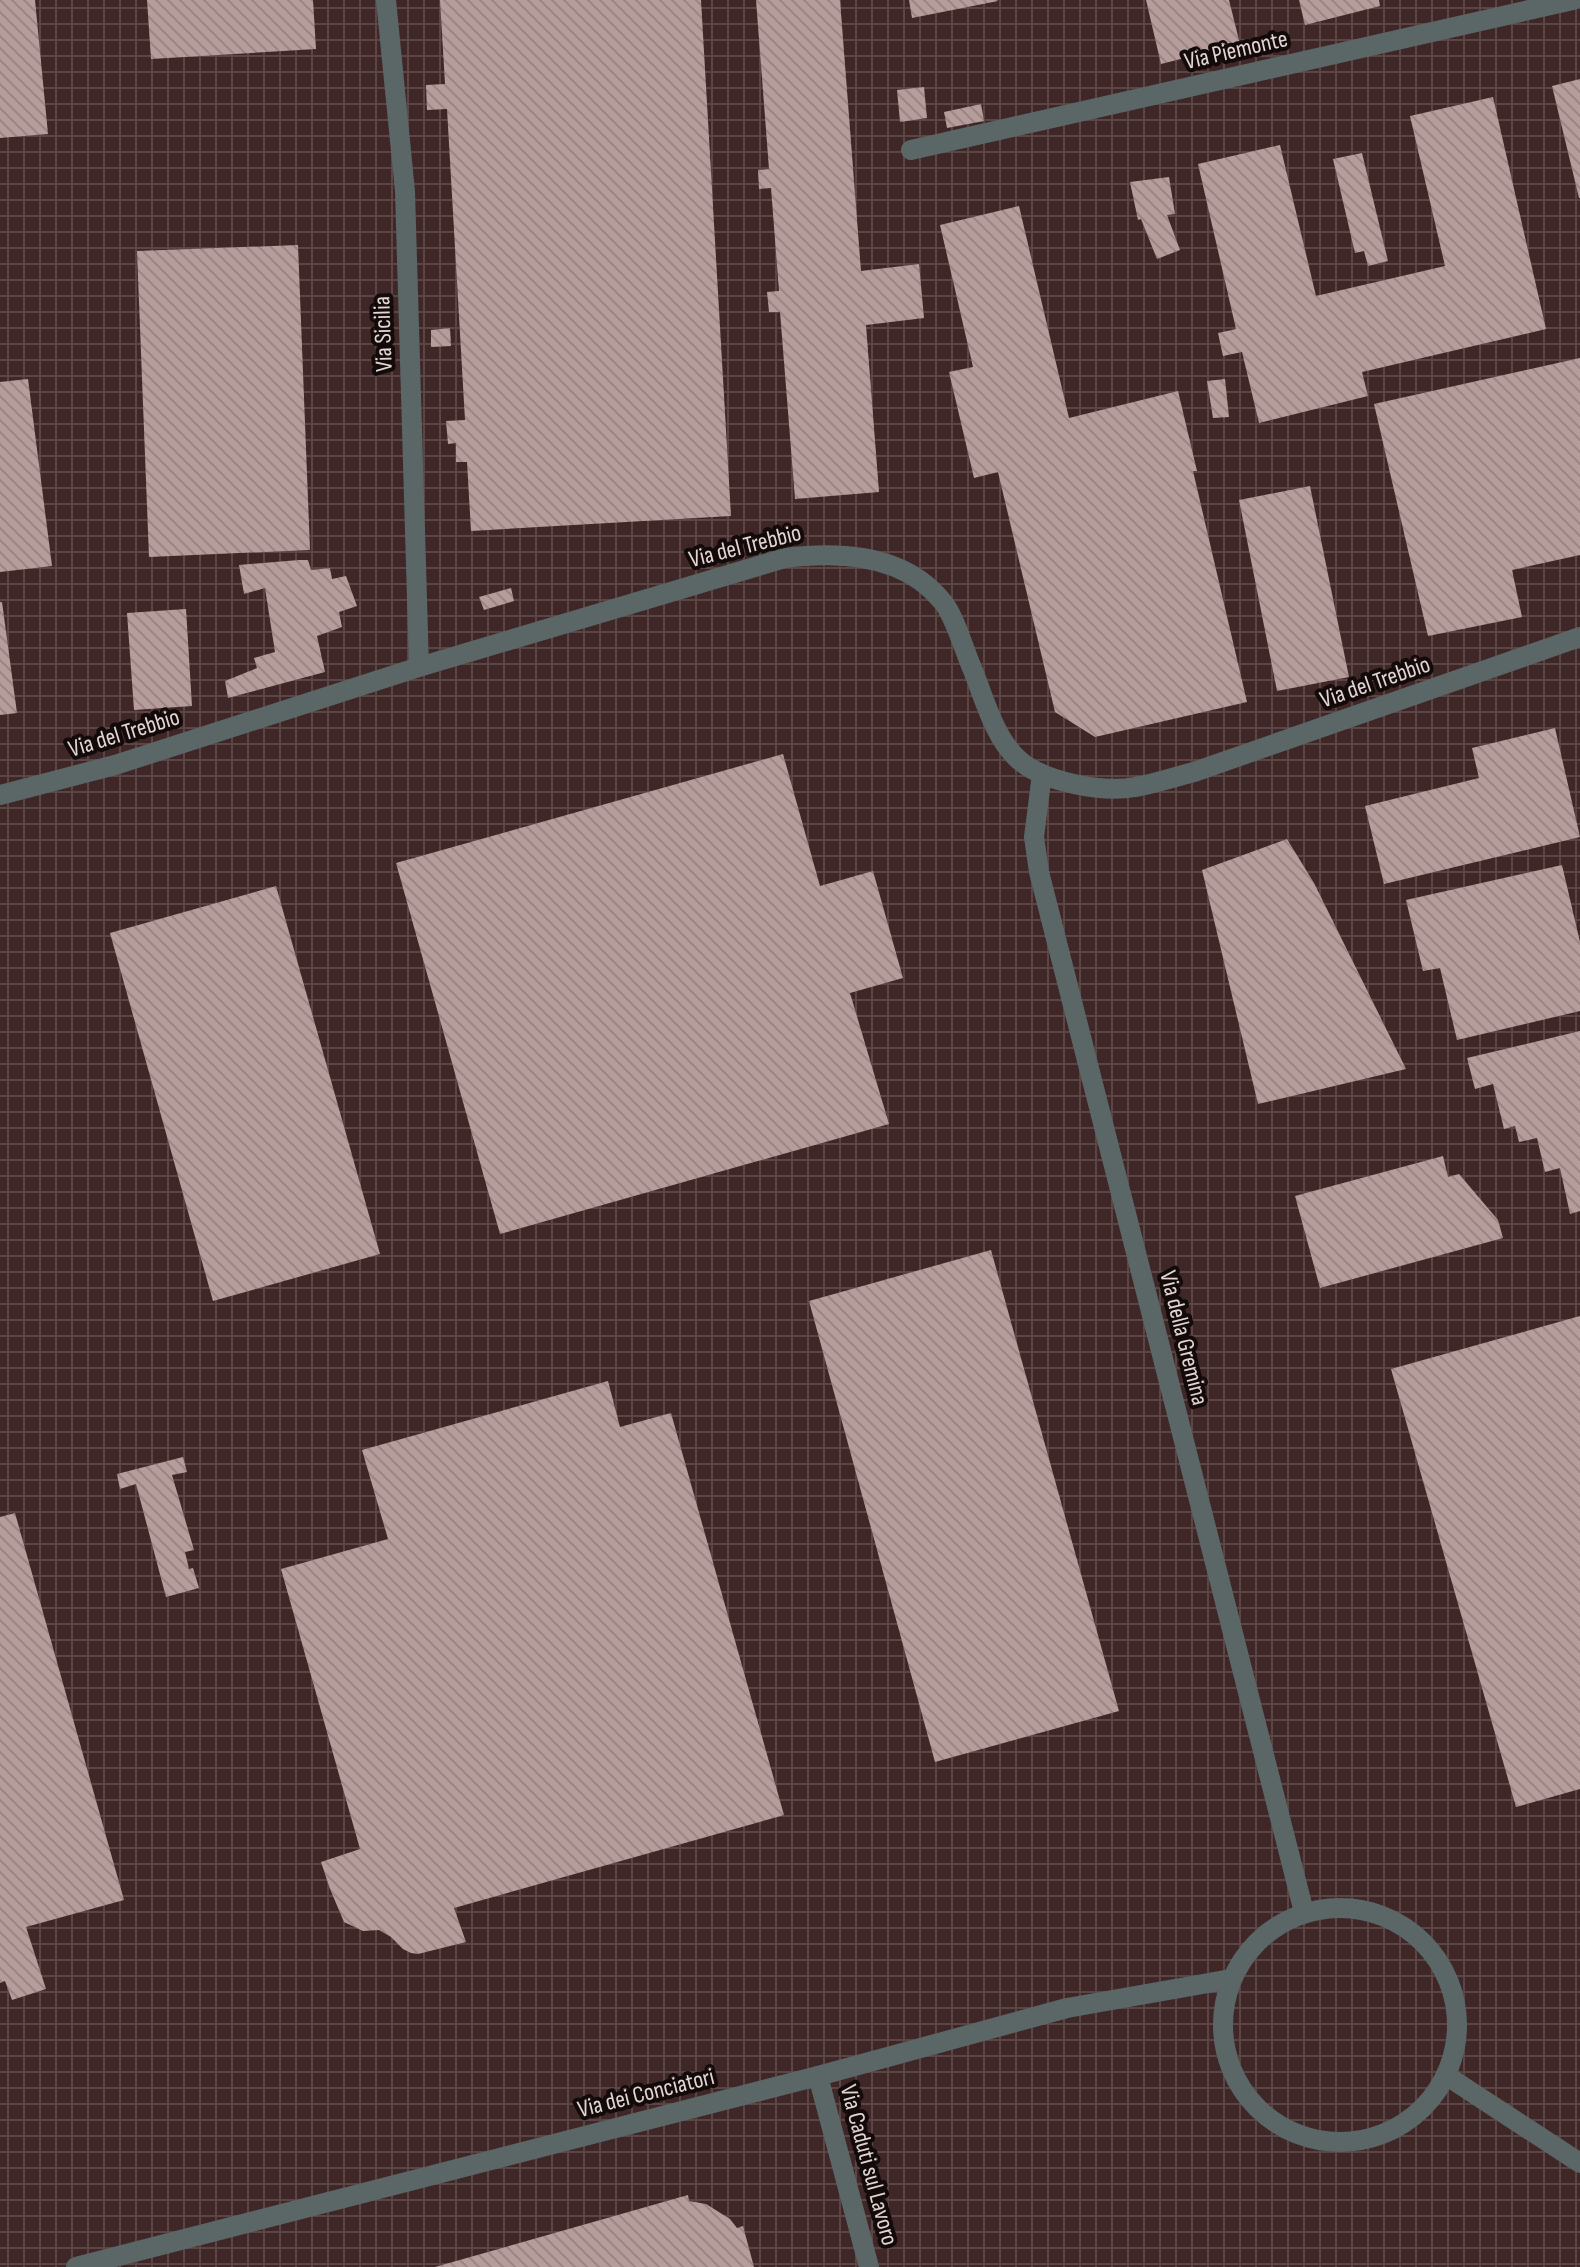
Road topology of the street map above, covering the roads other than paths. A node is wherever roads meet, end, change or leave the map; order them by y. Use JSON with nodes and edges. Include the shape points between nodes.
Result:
{"nodes":[{"id":1,"x":386,"y":0,"type":"edge"},
{"id":2,"x":1573,"y":0,"type":"edge"},
{"id":3,"x":911,"y":150,"type":"dead end"},
{"id":4,"x":1580,"y":637,"type":"edge"},
{"id":5,"x":419,"y":667,"type":"junction"},
{"id":6,"x":1042,"y":774,"type":"junction"},
{"id":7,"x":0,"y":795,"type":"edge"},
{"id":8,"x":1304,"y":1912,"type":"junction"},
{"id":9,"x":1231,"y":1979,"type":"junction"},
{"id":10,"x":818,"y":2076,"type":"junction"},
{"id":11,"x":1447,"y":2076,"type":"junction"},
{"id":12,"x":1580,"y":2163,"type":"edge"},
{"id":13,"x":76,"y":2267,"type":"edge"},
{"id":14,"x":869,"y":2267,"type":"edge"}],
"edges":[{"from":1,"to":5,"type":"street","name":"Via Sicilia","via":[[405,191]]},
{"from":2,"to":3,"type":"street","name":"Via Piemonte"},
{"from":4,"to":6,"type":"street","name":"Via del Trebbio","via":[[1132,788],[1085,787]]},
{"from":5,"to":6,"type":"street","name":"Via del Trebbio","via":[[785,558],[860,556],[923,582],[945,603],[1001,736],[1018,759]]},
{"from":5,"to":7,"type":"street","name":"Via del Trebbio","via":[[115,765]]},
{"from":6,"to":8,"type":"street","name":"Via della Gremina","via":[[1034,837],[1039,872]]},
{"from":8,"to":9,"type":"street","via":[[1257,1940]]},
{"from":8,"to":11,"type":"street","via":[[1343,1906],[1383,1914],[1418,1935],[1444,1967],[1459,2025]]},
{"from":9,"to":10,"type":"street","name":"Via dei Conciatori","via":[[1067,2008]]},
{"from":9,"to":11,"type":"street","via":[[1223,2037],[1234,2079],[1260,2112],[1282,2129],[1321,2142],[1358,2143],[1397,2129],[1423,2111]]},
{"from":10,"to":13,"type":"street","name":"Via dei Conciatori"},
{"from":10,"to":14,"type":"street","name":"Via Caduti sul Lavoro"},
{"from":11,"to":12,"type":"street"}]}
